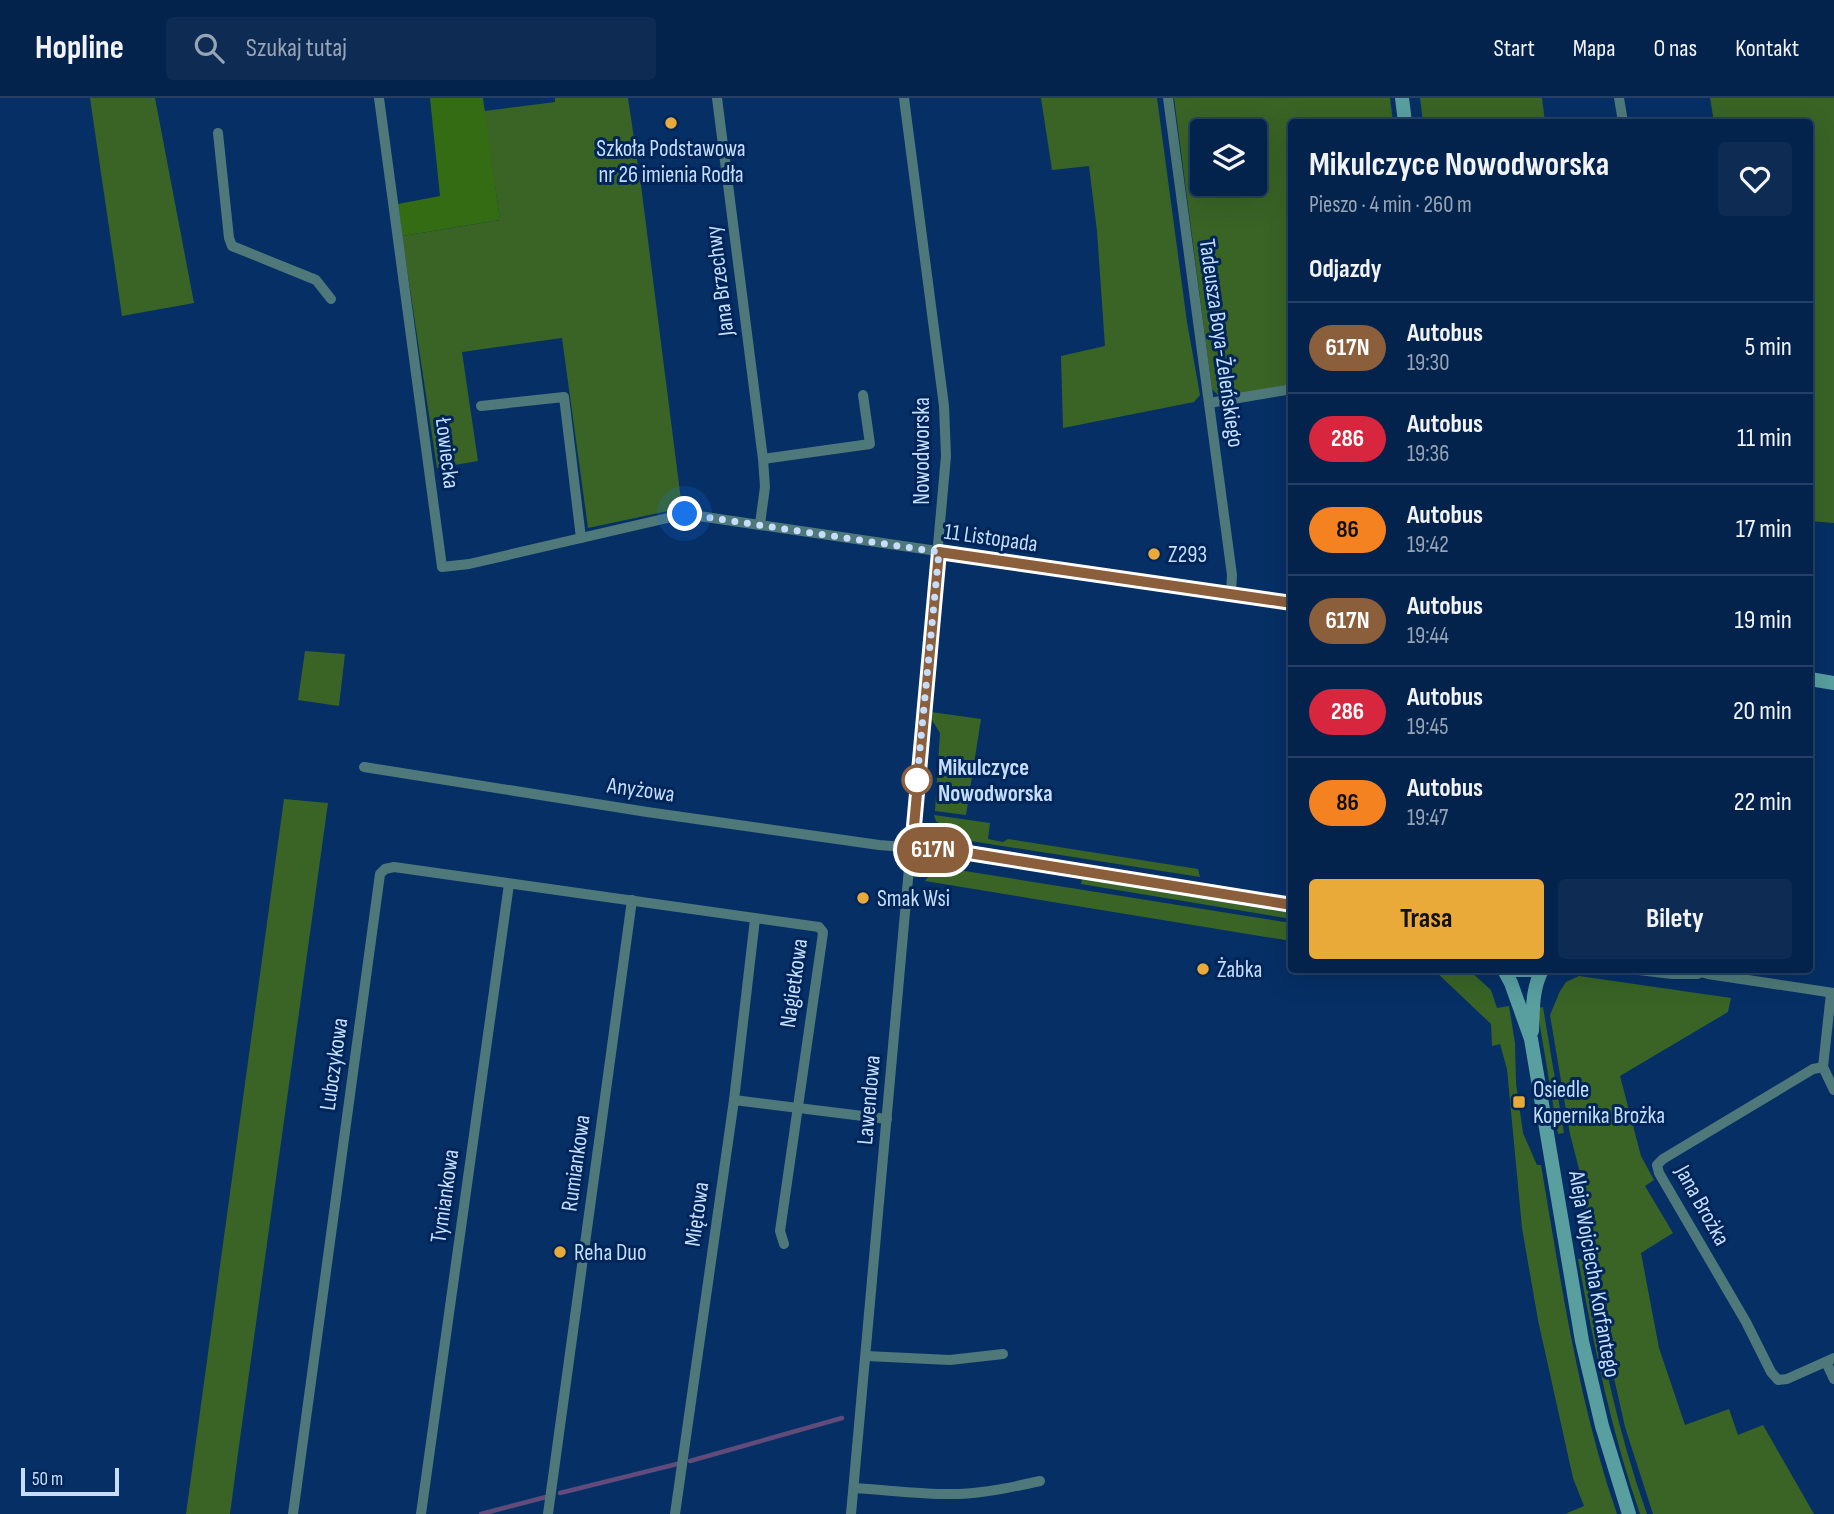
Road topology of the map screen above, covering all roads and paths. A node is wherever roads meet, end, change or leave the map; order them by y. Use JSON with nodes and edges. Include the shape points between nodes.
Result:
{"nodes":[{"id":1,"x":379,"y":98,"type":"edge"},
{"id":2,"x":717,"y":98,"type":"edge"},
{"id":3,"x":904,"y":98,"type":"edge"},
{"id":4,"x":1168,"y":98,"type":"edge"},
{"id":5,"x":1402,"y":98,"type":"edge"},
{"id":6,"x":1619,"y":98,"type":"edge"},
{"id":7,"x":1405,"y":119,"type":"edge"},
{"id":8,"x":1622,"y":119,"type":"edge"},
{"id":9,"x":218,"y":133,"type":"dead end"},
{"id":10,"x":331,"y":299,"type":"dead end"},
{"id":11,"x":1288,"y":390,"type":"edge"},
{"id":12,"x":863,"y":395,"type":"dead end"},
{"id":13,"x":1209,"y":403,"type":"junction"},
{"id":14,"x":481,"y":407,"type":"dead end"},
{"id":15,"x":763,"y":459,"type":"junction"},
{"id":16,"x":685,"y":514,"type":"joint"},
{"id":17,"x":760,"y":524,"type":"junction"},
{"id":18,"x":581,"y":538,"type":"junction"},
{"id":19,"x":939,"y":552,"type":"junction"},
{"id":20,"x":1231,"y":594,"type":"junction"},
{"id":21,"x":1288,"y":602,"type":"edge"},
{"id":22,"x":1813,"y":680,"type":"edge"},
{"id":23,"x":1834,"y":683,"type":"edge"},
{"id":24,"x":364,"y":767,"type":"dead end"},
{"id":25,"x":912,"y":848,"type":"junction"},
{"id":26,"x":509,"y":884,"type":"junction"},
{"id":27,"x":632,"y":900,"type":"junction"},
{"id":28,"x":1288,"y":904,"type":"edge"},
{"id":29,"x":755,"y":919,"type":"junction"},
{"id":30,"x":1506,"y":973,"type":"edge"},
{"id":31,"x":1539,"y":973,"type":"edge"},
{"id":32,"x":1664,"y":973,"type":"edge"},
{"id":33,"x":1703,"y":973,"type":"edge"},
{"id":34,"x":1707,"y":974,"type":"junction"},
{"id":35,"x":1833,"y":993,"type":"edge"},
{"id":36,"x":1531,"y":1039,"type":"junction"},
{"id":37,"x":1823,"y":1068,"type":"junction"},
{"id":38,"x":1834,"y":1090,"type":"edge"},
{"id":39,"x":734,"y":1100,"type":"junction"},
{"id":40,"x":797,"y":1108,"type":"junction"},
{"id":41,"x":887,"y":1119,"type":"junction"},
{"id":42,"x":785,"y":1244,"type":"dead end"},
{"id":43,"x":1003,"y":1354,"type":"dead end"},
{"id":44,"x":866,"y":1356,"type":"junction"},
{"id":45,"x":1830,"y":1360,"type":"edge"},
{"id":46,"x":1834,"y":1379,"type":"edge"},
{"id":47,"x":1040,"y":1481,"type":"dead end"},
{"id":48,"x":854,"y":1488,"type":"junction"},
{"id":49,"x":293,"y":1514,"type":"edge"},
{"id":50,"x":421,"y":1514,"type":"edge"},
{"id":51,"x":548,"y":1514,"type":"edge"},
{"id":52,"x":675,"y":1514,"type":"edge"},
{"id":53,"x":851,"y":1514,"type":"edge"},
{"id":54,"x":1629,"y":1514,"type":"edge"}],
"edges":[{"from":1,"to":18,"type":"street","name":"Łowiecka","via":[[442,567]]},
{"from":2,"to":15,"type":"street","name":"Jana Brzechwy"},
{"from":3,"to":19,"type":"street","name":"Nowodworska","via":[[946,432]]},
{"from":4,"to":13,"type":"street","name":"Tadeusza Boya-Żeleńskiego"},
{"from":5,"to":7,"type":"main road"},
{"from":6,"to":8,"type":"street"},
{"from":9,"to":10,"type":"street","via":[[232,246],[316,280]]},
{"from":11,"to":13,"type":"street"},
{"from":12,"to":15,"type":"street","via":[[870,444]]},
{"from":13,"to":20,"type":"street","name":"Tadeusza Boya-Żeleńskiego"},
{"from":14,"to":18,"type":"street","via":[[564,397]]},
{"from":15,"to":17,"type":"street","name":"Jana Brzechwy"},
{"from":16,"to":17,"type":"street","name":"11 Listopada"},
{"from":16,"to":18,"type":"street","name":"Łowiecka"},
{"from":17,"to":19,"type":"street","name":"11 Listopada"},
{"from":19,"to":20,"type":"street","name":"11 Listopada"},
{"from":19,"to":25,"type":"street","name":"Nowodworska"},
{"from":20,"to":21,"type":"street","name":"11 Listopada"},
{"from":22,"to":23,"type":"main road"},
{"from":24,"to":25,"type":"street","name":"Anyżowa"},
{"from":25,"to":28,"type":"street","name":"Anyżowa","via":[[956,851]]},
{"from":25,"to":41,"type":"street","name":"Lawendowa"},
{"from":26,"to":27,"type":"street","name":"Lubczykowa"},
{"from":26,"to":49,"type":"street","name":"Lubczykowa","via":[[394,867],[380,874]]},
{"from":26,"to":50,"type":"street","name":"Tymiankowa"},
{"from":27,"to":29,"type":"street","name":"Nagietkowa"},
{"from":27,"to":51,"type":"street","name":"Rumiankowa"},
{"from":29,"to":39,"type":"street","name":"Miętowa"},
{"from":29,"to":40,"type":"street","name":"Nagietkowa","via":[[819,927],[823,932]]},
{"from":30,"to":36,"type":"main road","name":"Aleja Wojciecha Korfantego"},
{"from":31,"to":36,"type":"main road","name":"Aleja Wojciecha Korfantego"},
{"from":32,"to":34,"type":"street"},
{"from":33,"to":34,"type":"street"},
{"from":34,"to":35,"type":"street"},
{"from":35,"to":37,"type":"street"},
{"from":36,"to":54,"type":"main road","name":"Aleja Wojciecha Korfantego","via":[[1582,1341]]},
{"from":37,"to":38,"type":"street"},
{"from":37,"to":45,"type":"street","name":"Jana Brożka","via":[[1812,1069],[1657,1165],[1778,1380]]},
{"from":39,"to":40,"type":"street"},
{"from":39,"to":52,"type":"street","name":"Miętowa"},
{"from":40,"to":41,"type":"street"},
{"from":40,"to":42,"type":"street","name":"Nagietkowa","via":[[780,1231]]},
{"from":41,"to":44,"type":"street","name":"Lawendowa"},
{"from":43,"to":44,"type":"street","via":[[950,1360]]},
{"from":44,"to":48,"type":"street","name":"Lawendowa"},
{"from":45,"to":46,"type":"street"},
{"from":47,"to":48,"type":"street","via":[[959,1494]]},
{"from":48,"to":53,"type":"street","name":"Lawendowa"}]}
